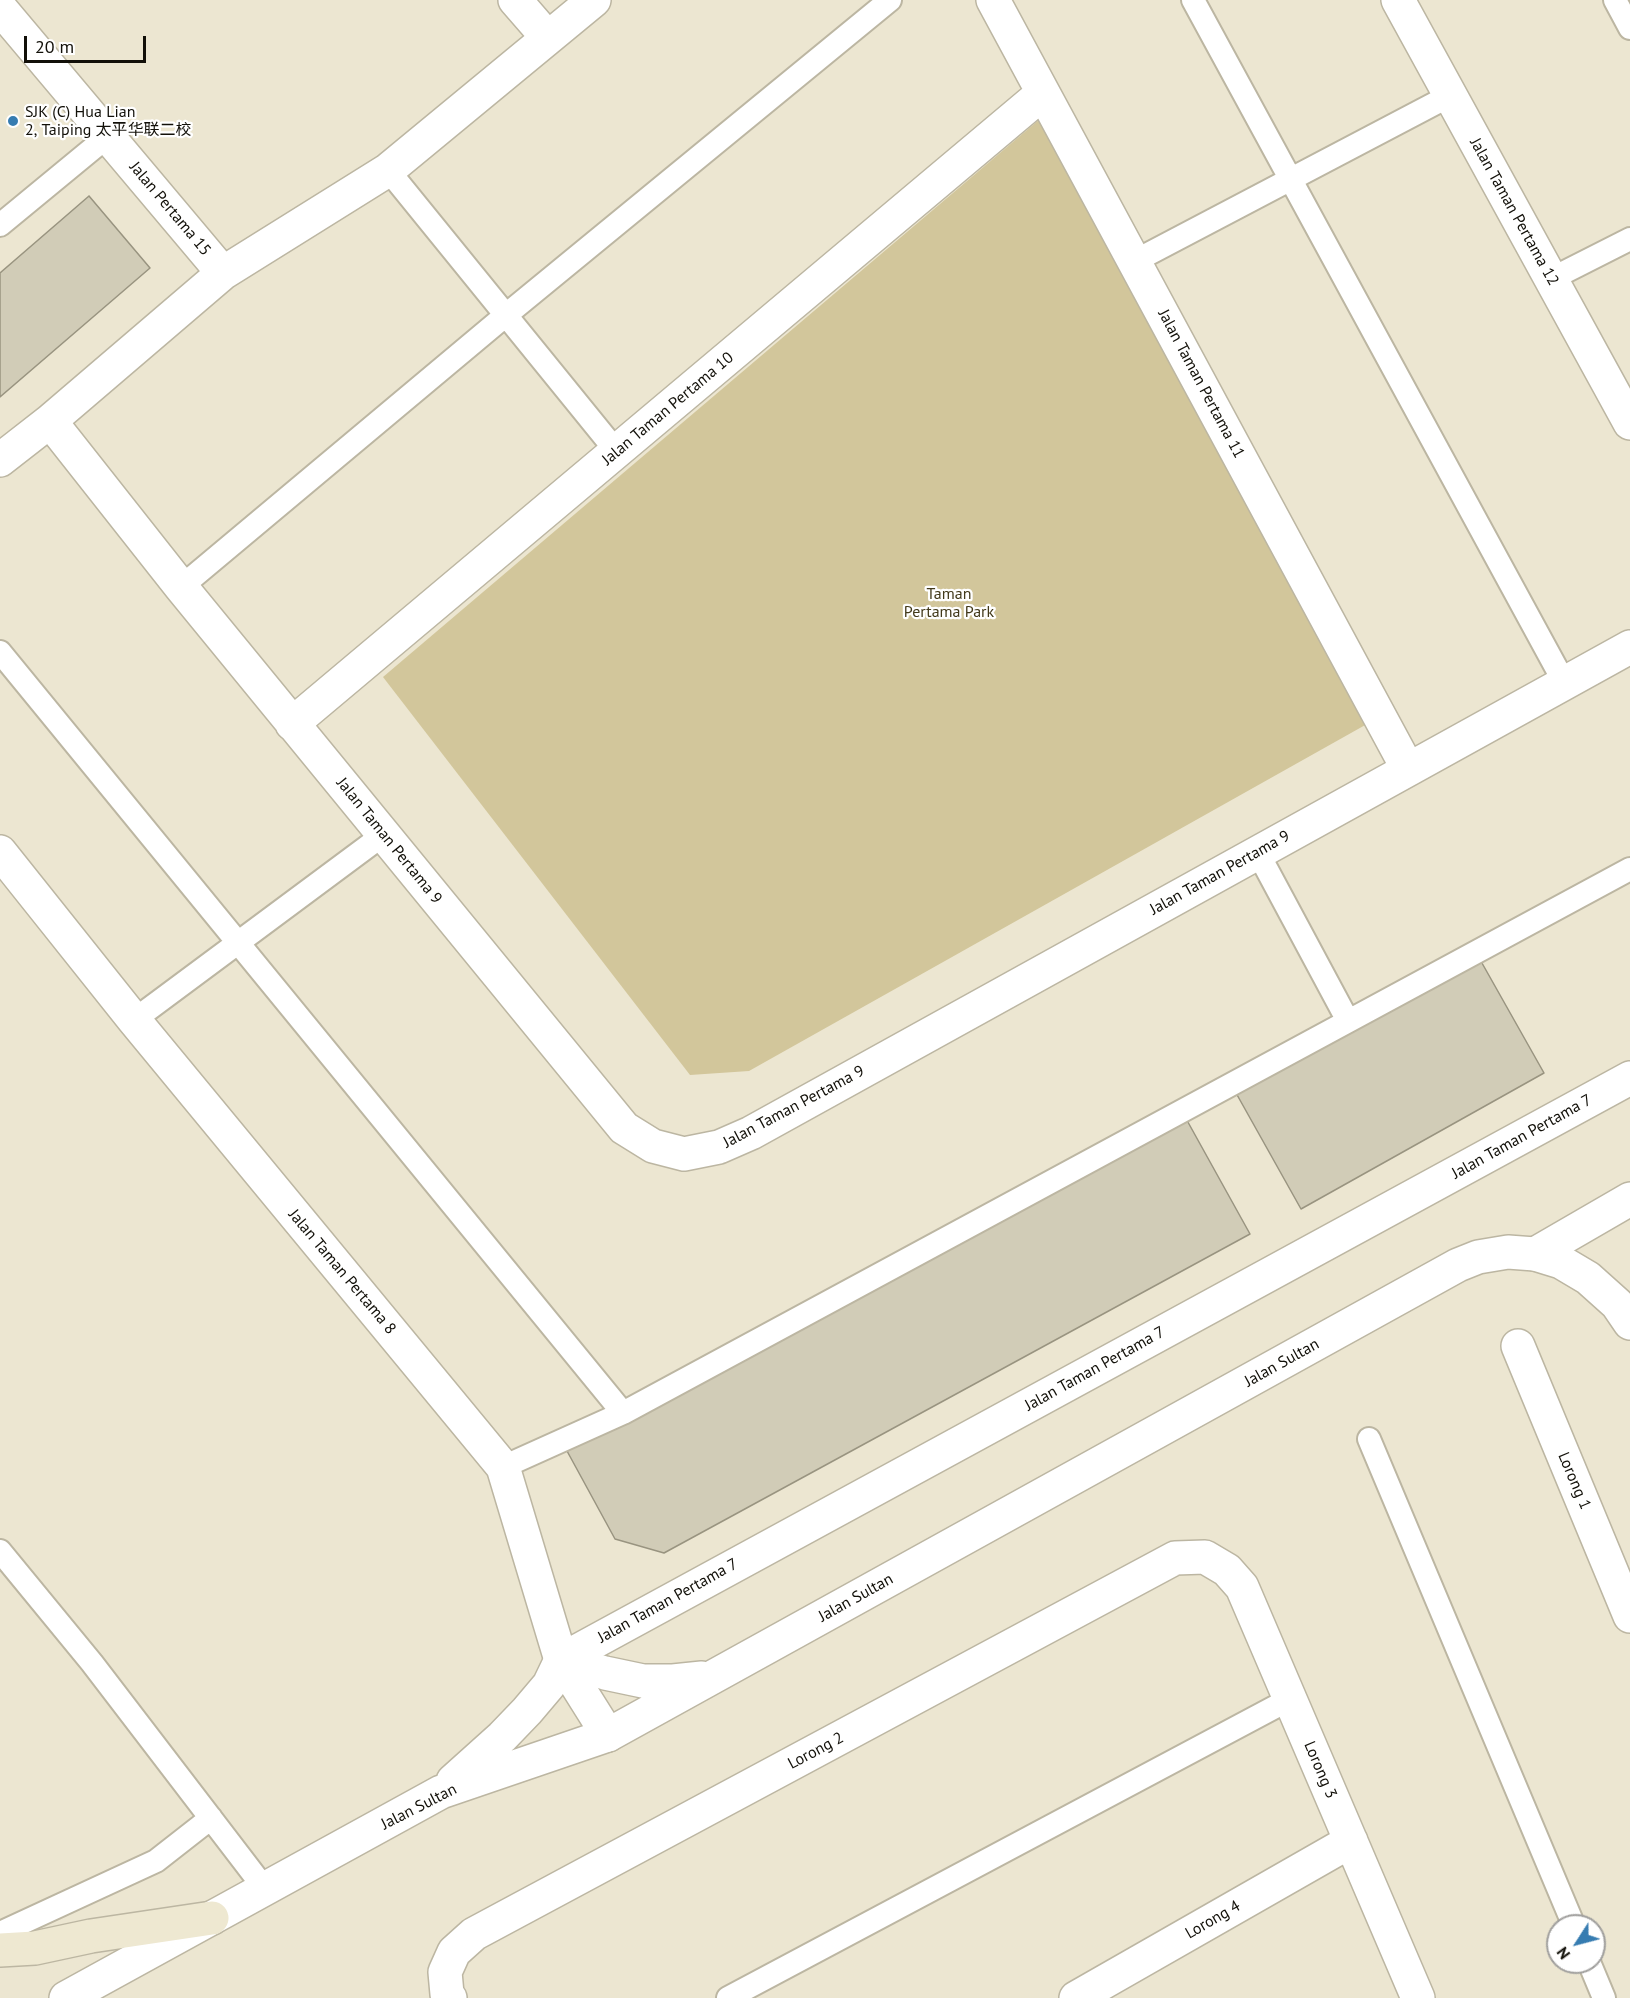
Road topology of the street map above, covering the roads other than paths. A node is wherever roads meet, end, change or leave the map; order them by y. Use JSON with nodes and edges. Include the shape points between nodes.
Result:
{"nodes":[{"id":1,"x":515,"y":0,"type":"edge"},
{"id":2,"x":594,"y":0,"type":"edge"},
{"id":3,"x":890,"y":0,"type":"edge"},
{"id":4,"x":993,"y":0,"type":"edge"},
{"id":5,"x":1193,"y":0,"type":"edge"},
{"id":6,"x":1398,"y":0,"type":"edge"},
{"id":7,"x":1615,"y":0,"type":"edge"},
{"id":8,"x":0,"y":8,"type":"edge"},
{"id":9,"x":1630,"y":28,"type":"edge"},
{"id":10,"x":548,"y":38,"type":"junction"},
{"id":11,"x":1043,"y":93,"type":"junction"},
{"id":12,"x":1451,"y":96,"type":"junction"},
{"id":13,"x":108,"y":136,"type":"junction"},
{"id":14,"x":388,"y":170,"type":"junction"},
{"id":15,"x":1290,"y":180,"type":"junction"},
{"id":16,"x":0,"y":225,"type":"edge"},
{"id":17,"x":1630,"y":239,"type":"edge"},
{"id":18,"x":1135,"y":261,"type":"junction"},
{"id":19,"x":223,"y":273,"type":"junction"},
{"id":20,"x":1551,"y":279,"type":"junction"},
{"id":21,"x":506,"y":315,"type":"junction"},
{"id":22,"x":50,"y":421,"type":"junction"},
{"id":23,"x":1630,"y":423,"type":"edge"},
{"id":24,"x":617,"y":452,"type":"junction"},
{"id":25,"x":0,"y":460,"type":"edge"},
{"id":26,"x":181,"y":587,"type":"junction"},
{"id":27,"x":1630,"y":647,"type":"edge"},
{"id":28,"x":0,"y":652,"type":"edge"},
{"id":29,"x":1564,"y":682,"type":"junction"},
{"id":30,"x":292,"y":724,"type":"junction"},
{"id":31,"x":1408,"y":769,"type":"junction"},
{"id":32,"x":383,"y":835,"type":"junction"},
{"id":33,"x":0,"y":852,"type":"edge"},
{"id":34,"x":1258,"y":853,"type":"junction"},
{"id":35,"x":1630,"y":869,"type":"edge"},
{"id":36,"x":239,"y":942,"type":"junction"},
{"id":37,"x":134,"y":1020,"type":"junction"},
{"id":38,"x":1348,"y":1021,"type":"junction"},
{"id":39,"x":1630,"y":1078,"type":"edge"},
{"id":40,"x":1630,"y":1199,"type":"edge"},
{"id":41,"x":1534,"y":1254,"type":"junction"},
{"id":42,"x":1626,"y":1308,"type":"edge"},
{"id":43,"x":1518,"y":1346,"type":"dead end"},
{"id":44,"x":623,"y":1413,"type":"junction"},
{"id":45,"x":1369,"y":1439,"type":"dead end"},
{"id":46,"x":502,"y":1467,"type":"junction"},
{"id":47,"x":0,"y":1551,"type":"edge"},
{"id":48,"x":1205,"y":1557,"type":"joint"},
{"id":49,"x":1630,"y":1616,"type":"edge"},
{"id":50,"x":561,"y":1660,"type":"junction"},
{"id":51,"x":713,"y":1677,"type":"junction"},
{"id":52,"x":1290,"y":1699,"type":"junction"},
{"id":53,"x":608,"y":1735,"type":"junction"},
{"id":54,"x":441,"y":1792,"type":"junction"},
{"id":55,"x":211,"y":1818,"type":"junction"},
{"id":56,"x":1351,"y":1841,"type":"junction"},
{"id":57,"x":265,"y":1889,"type":"junction"},
{"id":58,"x":1569,"y":1914,"type":"edge"},
{"id":59,"x":212,"y":1918,"type":"junction"},
{"id":60,"x":0,"y":1933,"type":"edge"},
{"id":61,"x":0,"y":1950,"type":"edge"},
{"id":62,"x":1594,"y":1974,"type":"edge"},
{"id":63,"x":447,"y":1985,"type":"edge"},
{"id":64,"x":66,"y":1998,"type":"edge"},
{"id":65,"x":728,"y":1998,"type":"edge"},
{"id":66,"x":1076,"y":1998,"type":"edge"},
{"id":67,"x":1418,"y":1998,"type":"edge"},
{"id":68,"x":1605,"y":1998,"type":"edge"}],
"edges":[{"from":1,"to":10,"type":"street"},
{"from":2,"to":10,"type":"street"},
{"from":3,"to":21,"type":"lane"},
{"from":4,"to":11,"type":"street","name":"Jalan Taman Pertama 11"},
{"from":5,"to":15,"type":"lane"},
{"from":6,"to":12,"type":"street","name":"Jalan Taman Pertama 12"},
{"from":7,"to":9,"type":"lane"},
{"from":8,"to":13,"type":"street","name":"Jalan Pertama 15"},
{"from":10,"to":14,"type":"street"},
{"from":11,"to":18,"type":"street","name":"Jalan Taman Pertama 11"},
{"from":11,"to":24,"type":"street","name":"Jalan Taman Pertama 10"},
{"from":12,"to":15,"type":"lane"},
{"from":12,"to":20,"type":"street","name":"Jalan Taman Pertama 12"},
{"from":13,"to":16,"type":"lane"},
{"from":13,"to":19,"type":"street","name":"Jalan Pertama 15"},
{"from":14,"to":19,"type":"street"},
{"from":14,"to":21,"type":"lane"},
{"from":15,"to":18,"type":"lane"},
{"from":15,"to":29,"type":"lane"},
{"from":17,"to":20,"type":"lane"},
{"from":18,"to":31,"type":"street","name":"Jalan Taman Pertama 11"},
{"from":19,"to":22,"type":"street"},
{"from":20,"to":23,"type":"street","name":"Jalan Taman Pertama 12"},
{"from":21,"to":24,"type":"lane"},
{"from":21,"to":26,"type":"lane"},
{"from":22,"to":25,"type":"street"},
{"from":22,"to":26,"type":"street","name":"Jalan Taman Pertama 9"},
{"from":24,"to":30,"type":"street","name":"Jalan Taman Pertama 10"},
{"from":26,"to":30,"type":"street","name":"Jalan Taman Pertama 9"},
{"from":27,"to":29,"type":"street","name":"Jalan Taman Pertama 9"},
{"from":28,"to":36,"type":"lane"},
{"from":29,"to":31,"type":"street","name":"Jalan Taman Pertama 9"},
{"from":30,"to":32,"type":"street","name":"Jalan Taman Pertama 9"},
{"from":31,"to":34,"type":"street","name":"Jalan Taman Pertama 9"},
{"from":32,"to":34,"type":"street","name":"Jalan Taman Pertama 9","via":[[624,1128],[653,1146],[684,1154],[719,1147],[751,1132]]},
{"from":32,"to":36,"type":"lane"},
{"from":33,"to":37,"type":"street","name":"Jalan Taman Pertama 8"},
{"from":34,"to":38,"type":"lane"},
{"from":35,"to":38,"type":"lane"},
{"from":36,"to":37,"type":"lane"},
{"from":36,"to":44,"type":"lane"},
{"from":37,"to":46,"type":"street","name":"Jalan Taman Pertama 8"},
{"from":38,"to":44,"type":"lane"},
{"from":39,"to":50,"type":"street","name":"Jalan Taman Pertama 7"},
{"from":40,"to":41,"type":"street"},
{"from":41,"to":42,"type":"street","name":"Jalan Sultan","via":[[1562,1262]]},
{"from":41,"to":51,"type":"street","name":"Jalan Sultan","via":[[1508,1252],[1458,1265]]},
{"from":43,"to":49,"type":"street","name":"Lorong 1"},
{"from":44,"to":46,"type":"lane"},
{"from":45,"to":58,"type":"lane"},
{"from":46,"to":50,"type":"street","name":"Jalan Taman Pertama 8"},
{"from":47,"to":55,"type":"lane"},
{"from":48,"to":52,"type":"street","name":"Lorong 3","via":[[1227,1570],[1242,1587]]},
{"from":48,"to":63,"type":"street","name":"Lorong 2","via":[[1175,1558],[474,1934],[454,1952]]},
{"from":50,"to":51,"type":"street","via":[[643,1681]]},
{"from":50,"to":53,"type":"street","name":"Jalan Taman Pertama 8"},
{"from":50,"to":54,"type":"street","via":[[549,1684],[508,1731]]},
{"from":51,"to":53,"type":"street","name":"Jalan Sultan"},
{"from":52,"to":56,"type":"street","name":"Lorong 3"},
{"from":52,"to":65,"type":"lane"},
{"from":53,"to":54,"type":"street","name":"Jalan Sultan"},
{"from":54,"to":57,"type":"street","name":"Jalan Sultan"},
{"from":55,"to":57,"type":"lane"},
{"from":55,"to":60,"type":"lane","via":[[156,1861]]},
{"from":56,"to":66,"type":"street","name":"Lorong 4"},
{"from":56,"to":67,"type":"street","name":"Lorong 3"},
{"from":57,"to":59,"type":"street","name":"Jalan Sultan"},
{"from":59,"to":61,"type":"main road"},
{"from":59,"to":64,"type":"street","name":"Jalan Sultan"},
{"from":62,"to":68,"type":"lane"}]}
